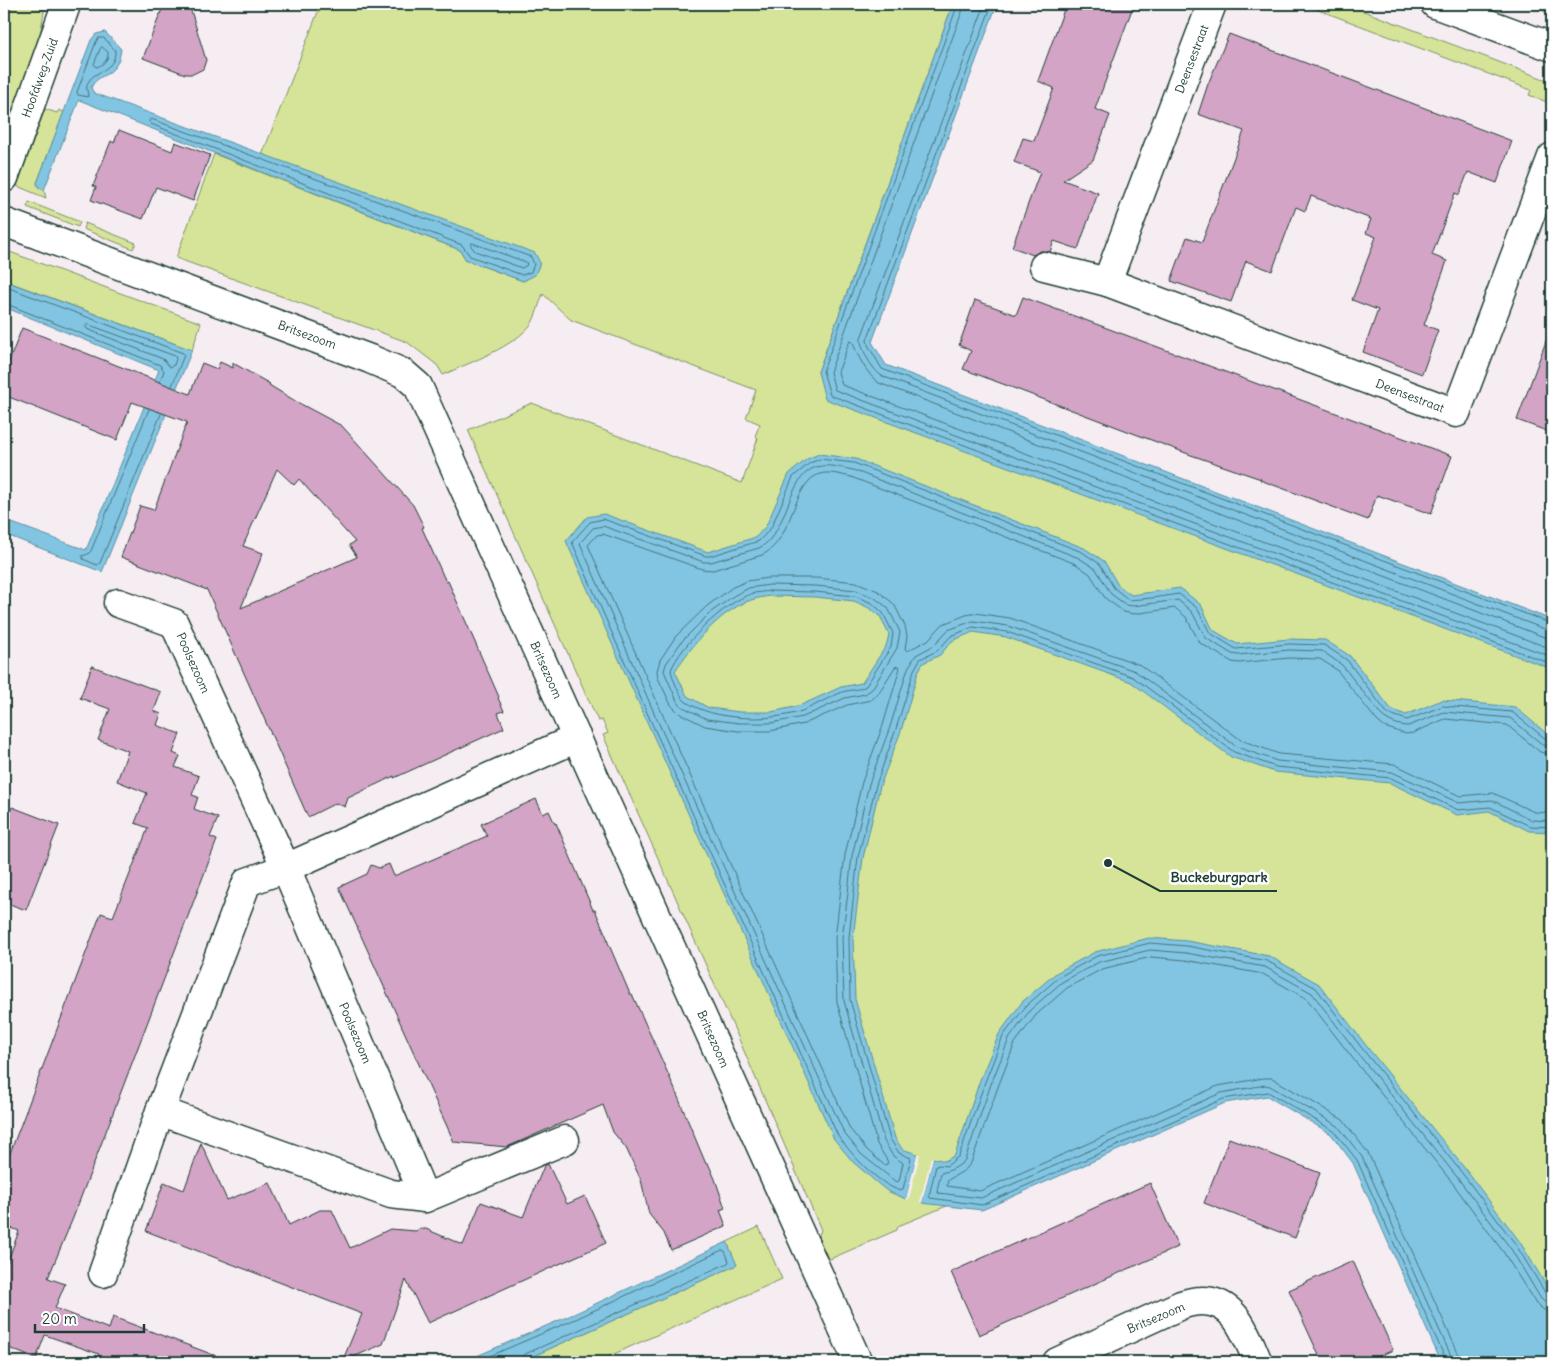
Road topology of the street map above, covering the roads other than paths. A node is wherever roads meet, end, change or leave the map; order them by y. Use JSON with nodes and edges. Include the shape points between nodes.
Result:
{"nodes":[{"id":1,"x":66,"y":4,"type":"edge"},
{"id":2,"x":1212,"y":4,"type":"edge"},
{"id":3,"x":1435,"y":4,"type":"edge"},
{"id":4,"x":1552,"y":48,"type":"edge"},
{"id":5,"x":1552,"y":157,"type":"edge"},
{"id":6,"x":4,"y":178,"type":"edge"},
{"id":7,"x":4,"y":222,"type":"edge"},
{"id":8,"x":1044,"y":266,"type":"dead end"},
{"id":9,"x":1107,"y":282,"type":"junction"},
{"id":10,"x":118,"y":603,"type":"dead end"},
{"id":11,"x":577,"y":738,"type":"junction"},
{"id":12,"x":286,"y":868,"type":"junction"},
{"id":13,"x":160,"y":1111,"type":"junction"},
{"id":14,"x":565,"y":1140,"type":"dead end"},
{"id":15,"x":425,"y":1198,"type":"junction"},
{"id":16,"x":103,"y":1273,"type":"dead end"},
{"id":17,"x":858,"y":1362,"type":"edge"},
{"id":18,"x":1057,"y":1362,"type":"edge"},
{"id":19,"x":1258,"y":1362,"type":"edge"}],
"edges":[{"from":1,"to":6,"type":"street","name":"Hoofdweg-Zuid"},
{"from":2,"to":9,"type":"street","name":"Deensestraat"},
{"from":3,"to":4,"type":"street"},
{"from":5,"to":9,"type":"street","name":"Deensestraat","via":[[1456,413]]},
{"from":7,"to":11,"type":"street","name":"Britsezoom","via":[[370,359],[403,373],[418,386]]},
{"from":8,"to":9,"type":"street","name":"Deensestraat"},
{"from":10,"to":12,"type":"street","name":"Poolsezoom","via":[[174,623]]},
{"from":11,"to":12,"type":"street"},
{"from":11,"to":17,"type":"street","name":"Britsezoom"},
{"from":12,"to":13,"type":"street","via":[[248,882]]},
{"from":12,"to":15,"type":"street","name":"Poolsezoom"},
{"from":13,"to":15,"type":"street","via":[[390,1194]]},
{"from":13,"to":16,"type":"street"},
{"from":14,"to":15,"type":"street"},
{"from":18,"to":19,"type":"street","name":"Britsezoom","via":[[1181,1305],[1200,1301],[1229,1309],[1242,1327]]}]}
